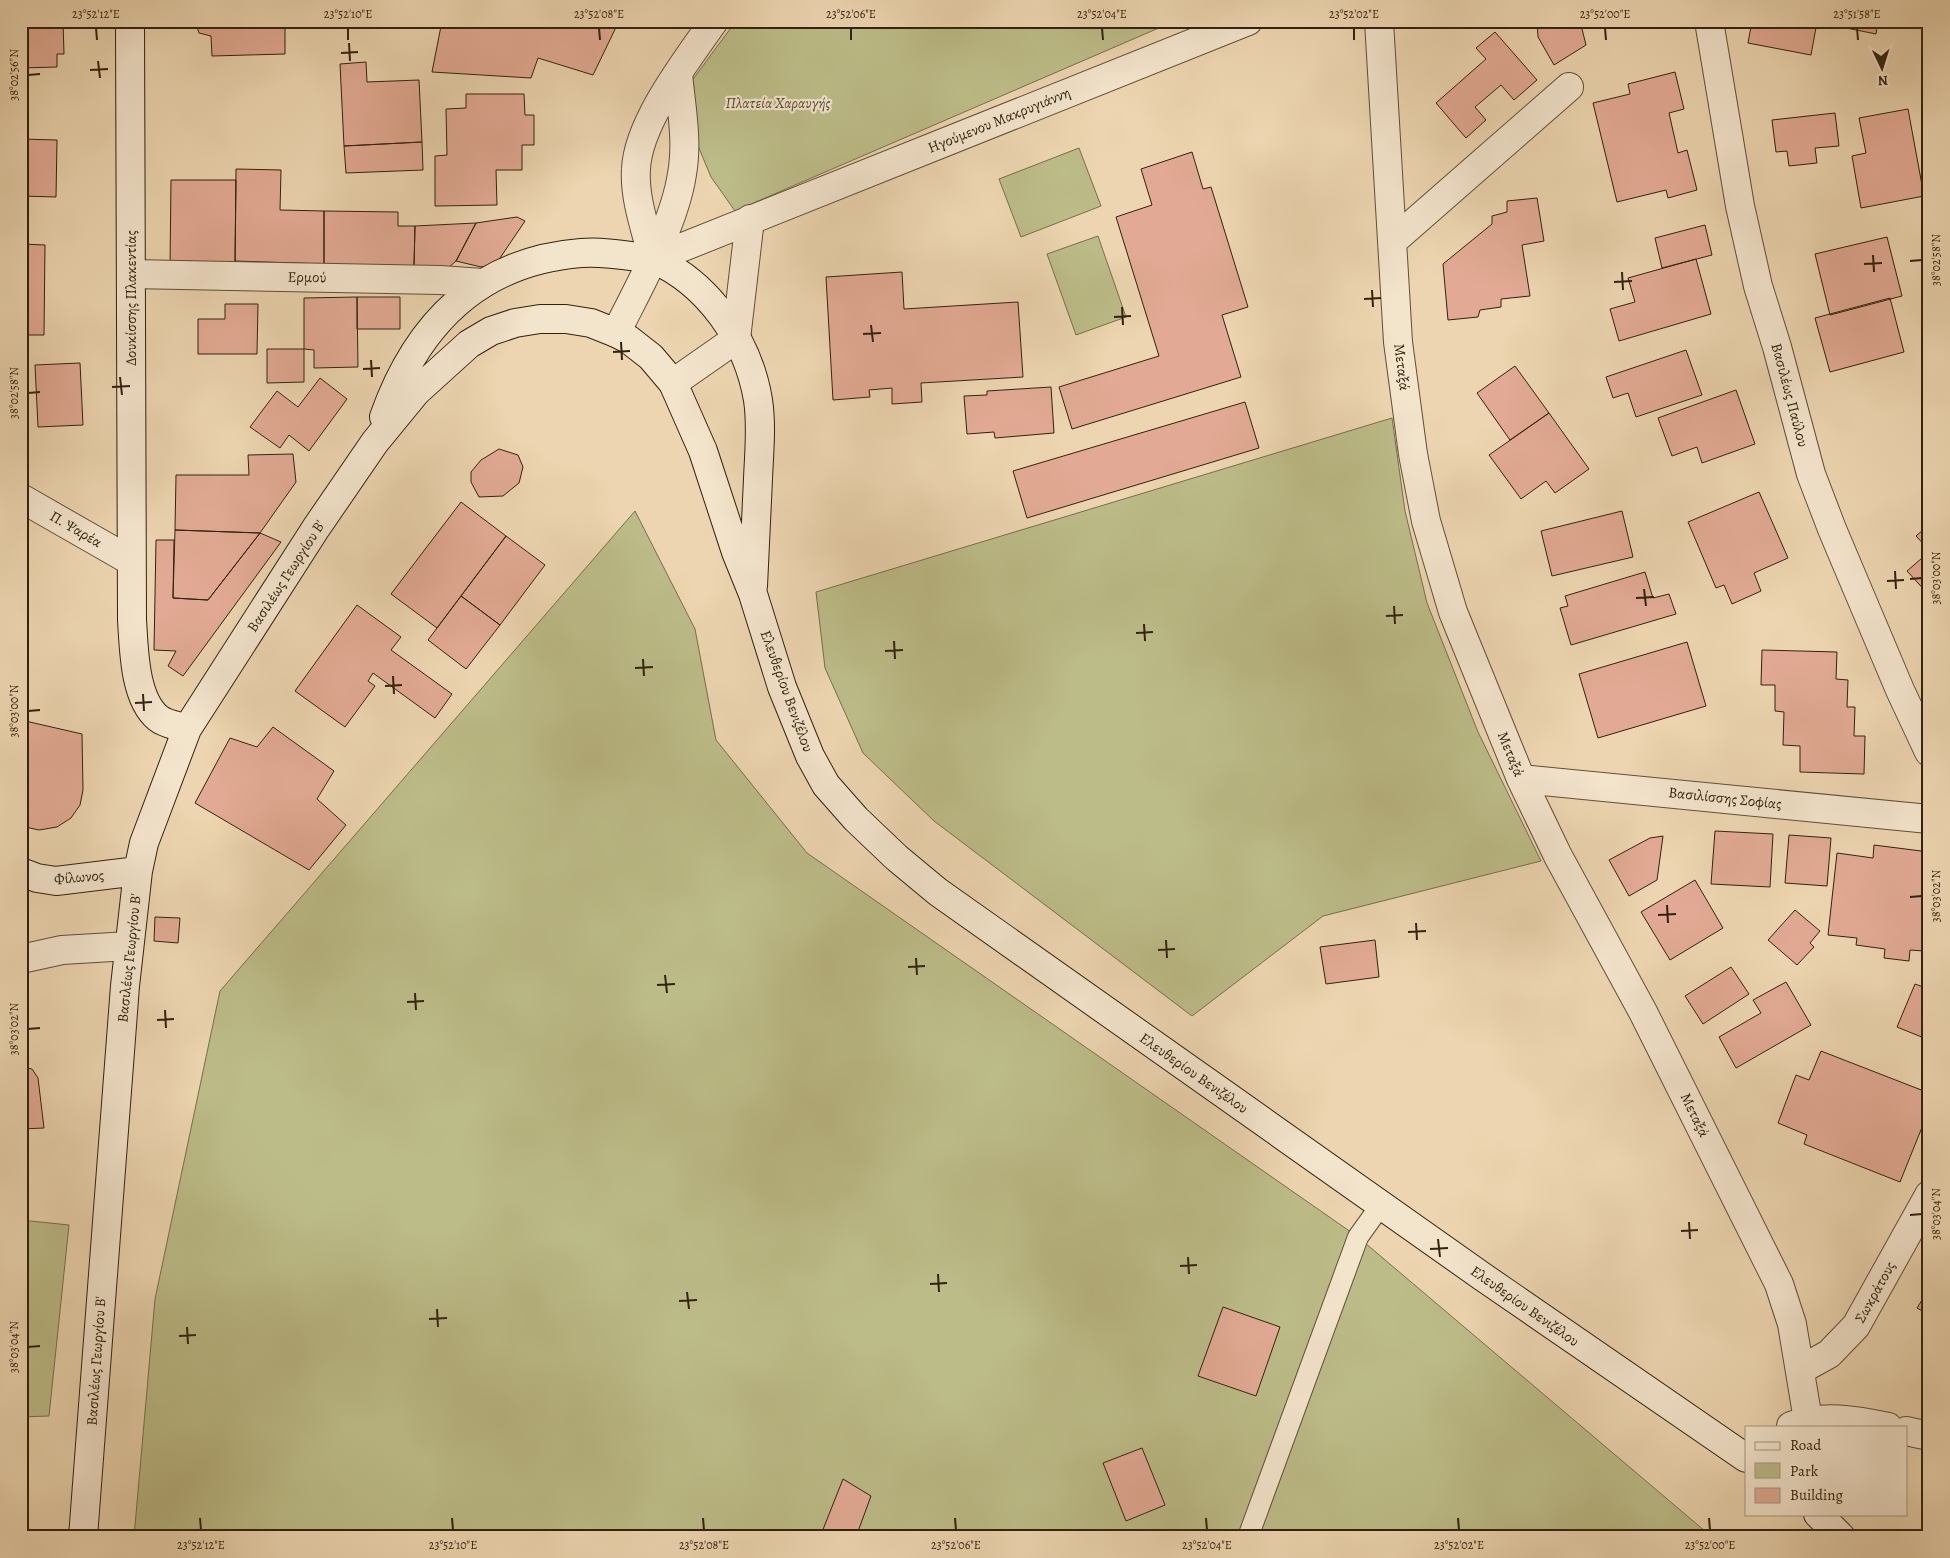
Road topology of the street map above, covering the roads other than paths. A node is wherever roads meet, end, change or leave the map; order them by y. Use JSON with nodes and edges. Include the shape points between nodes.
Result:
{"nodes":[{"id":1,"x":130,"y":21,"type":"edge"},
{"id":2,"x":714,"y":21,"type":"edge"},
{"id":3,"x":1248,"y":21,"type":"edge"},
{"id":4,"x":1379,"y":21,"type":"edge"},
{"id":5,"x":1709,"y":21,"type":"edge"},
{"id":6,"x":678,"y":74,"type":"junction"},
{"id":7,"x":1569,"y":87,"type":"dead end"},
{"id":8,"x":750,"y":219,"type":"junction"},
{"id":9,"x":1393,"y":241,"type":"junction"},
{"id":10,"x":653,"y":259,"type":"junction"},
{"id":11,"x":131,"y":274,"type":"junction"},
{"id":12,"x":483,"y":283,"type":"junction"},
{"id":13,"x":616,"y":333,"type":"junction"},
{"id":14,"x":736,"y":340,"type":"junction"},
{"id":15,"x":673,"y":383,"type":"junction"},
{"id":16,"x":375,"y":442,"type":"junction"},
{"id":17,"x":21,"y":498,"type":"edge"},
{"id":18,"x":131,"y":561,"type":"junction"},
{"id":19,"x":753,"y":594,"type":"junction"},
{"id":20,"x":187,"y":729,"type":"junction"},
{"id":21,"x":1929,"y":752,"type":"edge"},
{"id":22,"x":1521,"y":779,"type":"junction"},
{"id":23,"x":1929,"y":819,"type":"edge"},
{"id":24,"x":138,"y":871,"type":"junction"},
{"id":25,"x":21,"y":872,"type":"edge"},
{"id":26,"x":129,"y":946,"type":"junction"},
{"id":27,"x":21,"y":959,"type":"edge"},
{"id":28,"x":1929,"y":1195,"type":"edge"},
{"id":29,"x":1381,"y":1205,"type":"junction"},
{"id":30,"x":1800,"y":1370,"type":"junction"},
{"id":31,"x":1799,"y":1423,"type":"edge"},
{"id":32,"x":1881,"y":1426,"type":"edge"},
{"id":33,"x":1908,"y":1431,"type":"edge"},
{"id":34,"x":1929,"y":1436,"type":"edge"},
{"id":35,"x":1745,"y":1457,"type":"edge"},
{"id":36,"x":1820,"y":1516,"type":"edge"},
{"id":37,"x":83,"y":1537,"type":"edge"},
{"id":38,"x":1248,"y":1537,"type":"edge"},
{"id":39,"x":1841,"y":1537,"type":"edge"}],
"edges":[{"from":1,"to":11,"type":"street","name":"Δουκίσσης Πλακεντίας"},
{"from":2,"to":6,"type":"street"},
{"from":3,"to":8,"type":"street","name":"Ηγούμενου Μακρυγιάννη"},
{"from":4,"to":9,"type":"street","name":"Μεταξά"},
{"from":5,"to":21,"type":"street","name":"Βασιλέως Παύλου","via":[[1740,206],[1758,286],[1811,474]]},
{"from":6,"to":10,"type":"street","via":[[684,140],[682,173],[677,198]]},
{"from":6,"to":10,"type":"street","via":[[644,130],[636,169],[638,198]]},
{"from":7,"to":9,"type":"street"},
{"from":8,"to":10,"type":"street","name":"Ηγούμενου Μακρυγιάννη"},
{"from":8,"to":14,"type":"street"},
{"from":9,"to":22,"type":"street","name":"Μεταξά","via":[[1398,342],[1426,521],[1453,612]]},
{"from":10,"to":12,"type":"street","name":"Ελευθερίου Βενιζέλου","via":[[583,253],[554,256],[530,261]]},
{"from":10,"to":13,"type":"street"},
{"from":10,"to":14,"type":"street","name":"Ελευθερίου Βενιζέλου","via":[[685,277],[704,294],[717,308]]},
{"from":11,"to":12,"type":"street","name":"Ερμού"},
{"from":11,"to":18,"type":"street","name":"Δουκίσσης Πλακεντίας"},
{"from":12,"to":16,"type":"street","name":"Ελευθερίου Βενιζέλου","via":[[443,315],[411,356]]},
{"from":13,"to":15,"type":"street","name":"Ελευθερίου Βενιζέλου","via":[[651,357]]},
{"from":13,"to":16,"type":"street","name":"Ελευθερίου Βενιζέλου","via":[[591,323],[566,319],[515,323],[491,331],[469,344],[416,392]]},
{"from":14,"to":15,"type":"street"},
{"from":14,"to":19,"type":"street","name":"Ελευθερίου Βενιζέλου","via":[[758,399],[760,435]]},
{"from":15,"to":19,"type":"street","name":"Ελευθερίου Βενιζέλου","via":[[703,450]]},
{"from":16,"to":20,"type":"street","name":"Βασιλέως Γεωργίου Β'"},
{"from":17,"to":18,"type":"street","name":"Π. Ψαρέα"},
{"from":18,"to":20,"type":"street","name":"Δουκίσσης Πλακεντίας","via":[[136,670],[144,697],[160,720]]},
{"from":19,"to":29,"type":"street","name":"Ελευθερίου Βενιζέλου","via":[[782,687],[810,756],[826,785],[856,819],[938,892]]},
{"from":20,"to":24,"type":"street","name":"Βασιλέως Γεωργίου Β'","via":[[144,843]]},
{"from":22,"to":23,"type":"street","name":"Βασιλίσσης Σοφίας"},
{"from":22,"to":30,"type":"street","name":"Μεταξά","via":[[1558,856],[1644,1012],[1779,1284],[1792,1324]]},
{"from":24,"to":25,"type":"street","name":"Φίλωνος","via":[[56,880]]},
{"from":24,"to":26,"type":"street","name":"Βασιλέως Γεωργίου Β'"},
{"from":26,"to":27,"type":"street","via":[[62,950]]},
{"from":26,"to":37,"type":"street","name":"Βασιλέως Γεωργίου Β'"},
{"from":28,"to":30,"type":"street","name":"Σωκράτους","via":[[1856,1326],[1830,1354]]},
{"from":29,"to":35,"type":"street","name":"Ελευθερίου Βενιζέλου"},
{"from":29,"to":38,"type":"lane","via":[[1358,1237]]},
{"from":30,"to":31,"type":"street","name":"Μεταξά"},
{"from":31,"to":32,"type":"street","via":[[1832,1419]]},
{"from":33,"to":34,"type":"street"},
{"from":36,"to":39,"type":"street"}]}
